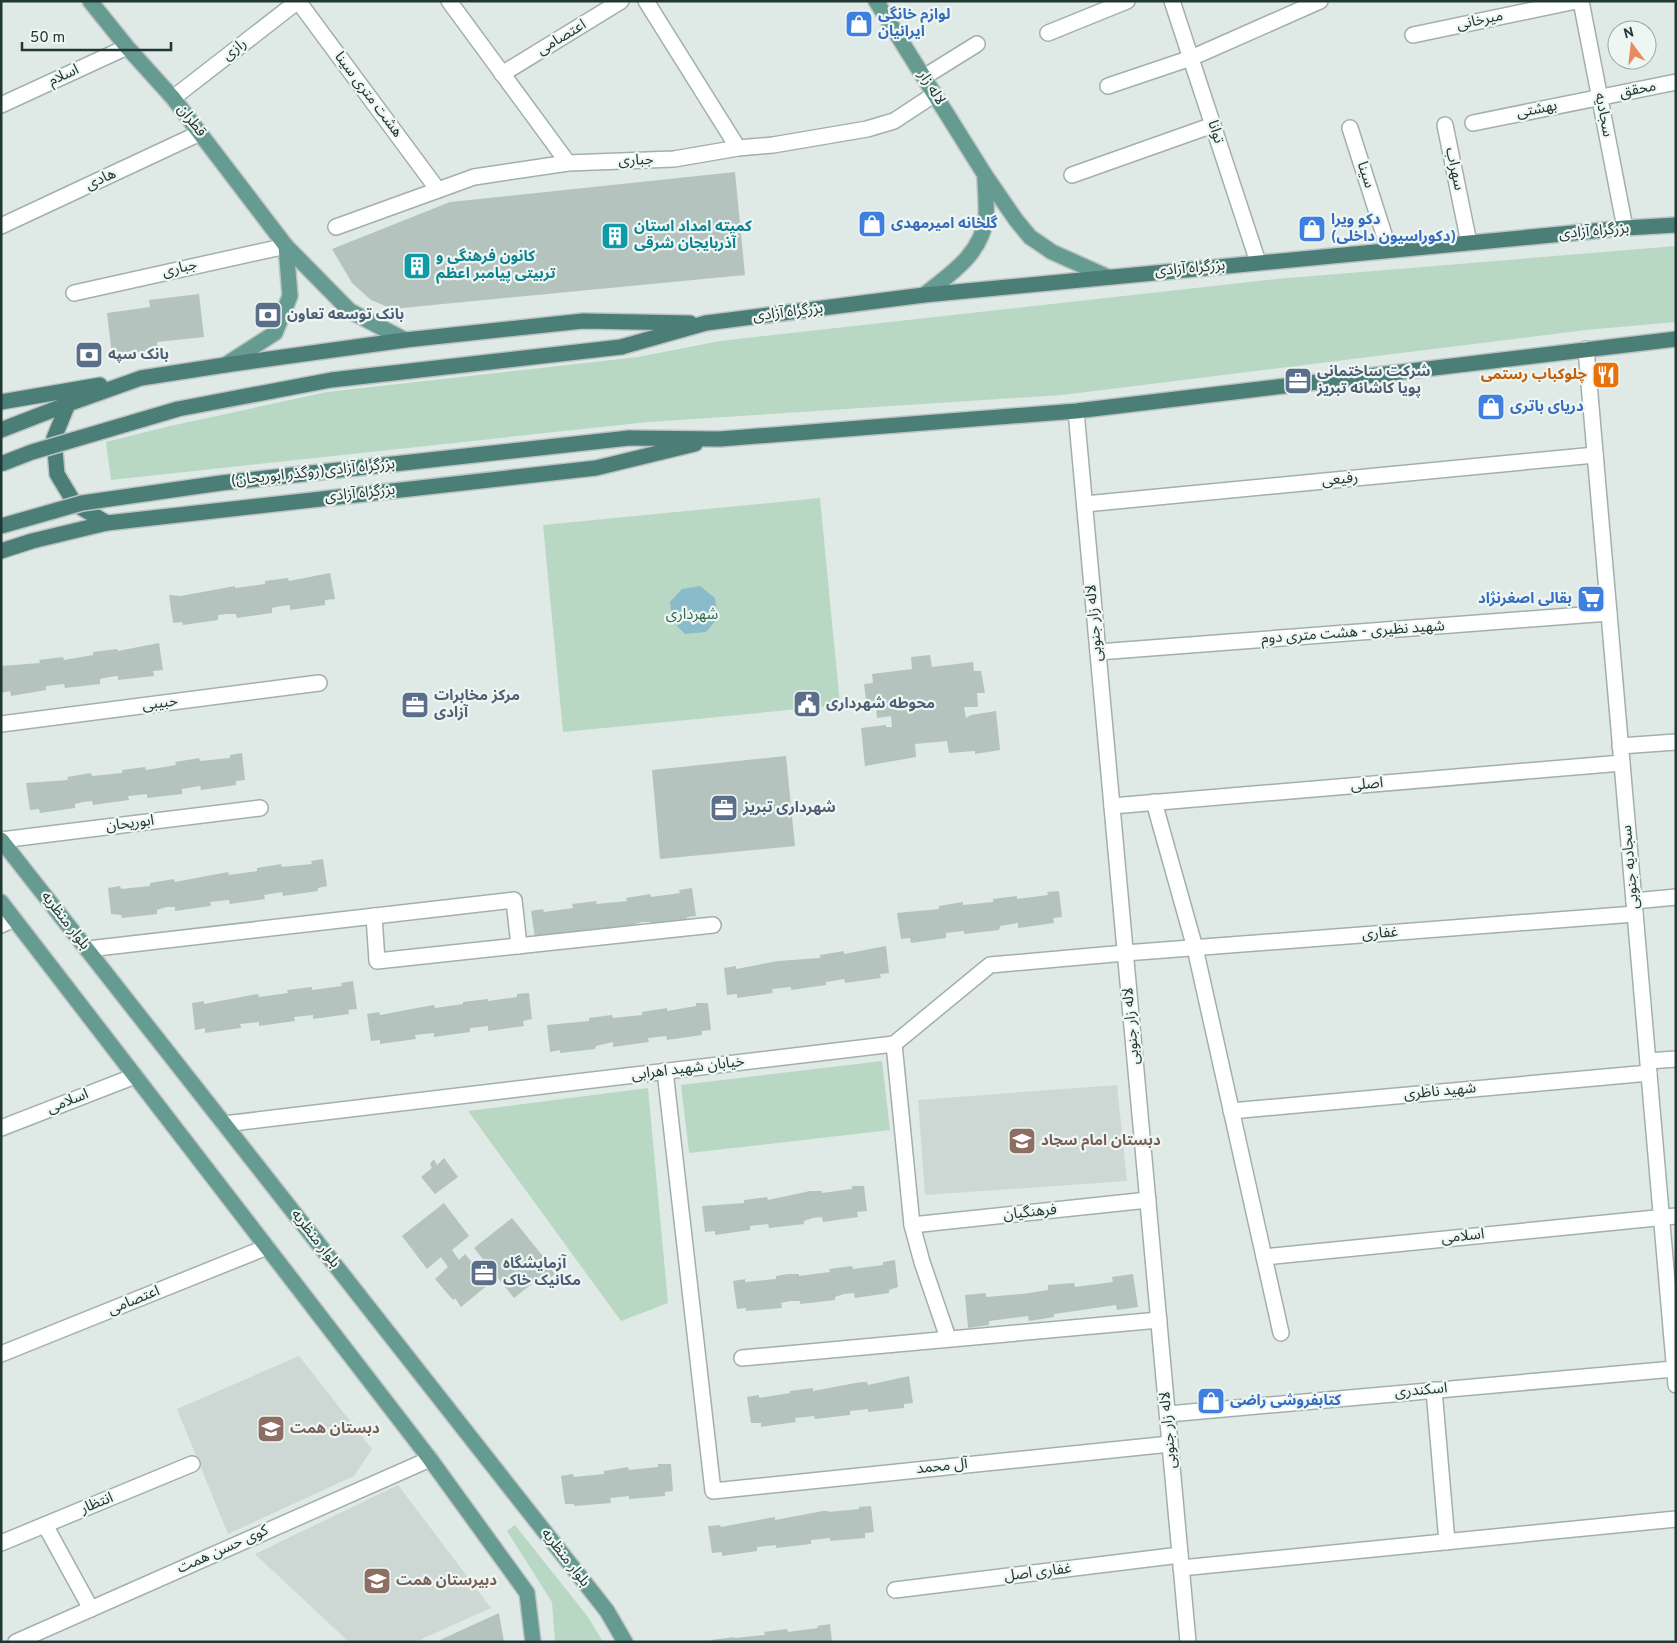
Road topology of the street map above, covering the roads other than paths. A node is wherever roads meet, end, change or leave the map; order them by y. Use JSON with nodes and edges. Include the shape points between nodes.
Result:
{"nodes":[{"id":1,"x":90,"y":1,"type":"edge"},
{"id":2,"x":298,"y":1,"type":"edge"},
{"id":3,"x":449,"y":1,"type":"edge"},
{"id":4,"x":621,"y":1,"type":"edge"},
{"id":5,"x":646,"y":1,"type":"edge"},
{"id":6,"x":876,"y":1,"type":"edge"},
{"id":7,"x":1126,"y":1,"type":"edge"},
{"id":8,"x":1172,"y":1,"type":"edge"},
{"id":9,"x":1320,"y":1,"type":"edge"},
{"id":10,"x":1576,"y":1,"type":"edge"},
{"id":11,"x":1581,"y":1,"type":"edge"},
{"id":12,"x":1048,"y":32,"type":"dead end"},
{"id":13,"x":1413,"y":35,"type":"dead end"},
{"id":14,"x":977,"y":44,"type":"dead end"},
{"id":15,"x":127,"y":47,"type":"junction"},
{"id":16,"x":1191,"y":58,"type":"junction"},
{"id":17,"x":502,"y":74,"type":"junction"},
{"id":18,"x":924,"y":77,"type":"junction"},
{"id":19,"x":1676,"y":82,"type":"edge"},
{"id":20,"x":1108,"y":86,"type":"dead end"},
{"id":21,"x":935,"y":94,"type":"junction"},
{"id":22,"x":1600,"y":97,"type":"junction"},
{"id":23,"x":173,"y":98,"type":"junction"},
{"id":24,"x":1,"y":105,"type":"edge"},
{"id":25,"x":1474,"y":122,"type":"dead end"},
{"id":26,"x":1213,"y":125,"type":"junction"},
{"id":27,"x":1445,"y":125,"type":"dead end"},
{"id":28,"x":1350,"y":128,"type":"dead end"},
{"id":29,"x":200,"y":133,"type":"junction"},
{"id":30,"x":738,"y":148,"type":"junction"},
{"id":31,"x":568,"y":163,"type":"junction"},
{"id":32,"x":1072,"y":174,"type":"dead end"},
{"id":33,"x":985,"y":175,"type":"junction"},
{"id":34,"x":438,"y":190,"type":"junction"},
{"id":35,"x":1676,"y":225,"type":"edge"},
{"id":36,"x":1,"y":226,"type":"edge"},
{"id":37,"x":336,"y":227,"type":"dead end"},
{"id":38,"x":1625,"y":228,"type":"junction"},
{"id":39,"x":1469,"y":243,"type":"junction"},
{"id":40,"x":286,"y":246,"type":"junction"},
{"id":41,"x":1389,"y":250,"type":"junction"},
{"id":42,"x":1258,"y":262,"type":"junction"},
{"id":43,"x":1108,"y":277,"type":"junction"},
{"id":44,"x":74,"y":293,"type":"dead end"},
{"id":45,"x":924,"y":295,"type":"junction"},
{"id":46,"x":706,"y":323,"type":"junction"},
{"id":47,"x":1676,"y":339,"type":"edge"},
{"id":48,"x":405,"y":340,"type":"junction"},
{"id":49,"x":1586,"y":350,"type":"junction"},
{"id":50,"x":225,"y":365,"type":"junction"},
{"id":51,"x":141,"y":378,"type":"junction"},
{"id":52,"x":1,"y":402,"type":"edge"},
{"id":53,"x":68,"y":404,"type":"junction"},
{"id":54,"x":1076,"y":411,"type":"junction"},
{"id":55,"x":1,"y":430,"type":"edge"},
{"id":56,"x":629,"y":438,"type":"joint"},
{"id":57,"x":720,"y":438,"type":"junction"},
{"id":58,"x":1595,"y":455,"type":"junction"},
{"id":59,"x":1,"y":464,"type":"edge"},
{"id":60,"x":1085,"y":504,"type":"junction"},
{"id":61,"x":107,"y":523,"type":"junction"},
{"id":62,"x":1,"y":526,"type":"edge"},
{"id":63,"x":1,"y":551,"type":"edge"},
{"id":64,"x":1609,"y":613,"type":"junction"},
{"id":65,"x":1098,"y":652,"type":"junction"},
{"id":66,"x":319,"y":683,"type":"dead end"},
{"id":67,"x":1,"y":724,"type":"edge"},
{"id":68,"x":1676,"y":742,"type":"edge"},
{"id":69,"x":1620,"y":746,"type":"junction"},
{"id":70,"x":1622,"y":763,"type":"junction"},
{"id":71,"x":1154,"y":802,"type":"junction"},
{"id":72,"x":1112,"y":806,"type":"junction"},
{"id":73,"x":260,"y":808,"type":"dead end"},
{"id":74,"x":1,"y":840,"type":"edge"},
{"id":75,"x":1676,"y":896,"type":"edge"},
{"id":76,"x":1,"y":902,"type":"edge"},
{"id":77,"x":1634,"y":908,"type":"junction"},
{"id":78,"x":374,"y":916,"type":"junction"},
{"id":79,"x":8,"y":922,"type":"edge"},
{"id":80,"x":713,"y":925,"type":"dead end"},
{"id":81,"x":519,"y":946,"type":"junction"},
{"id":82,"x":1194,"y":948,"type":"junction"},
{"id":83,"x":88,"y":950,"type":"junction"},
{"id":84,"x":1125,"y":953,"type":"junction"},
{"id":85,"x":894,"y":1044,"type":"junction"},
{"id":86,"x":1676,"y":1058,"type":"edge"},
{"id":87,"x":1648,"y":1067,"type":"junction"},
{"id":88,"x":665,"y":1071,"type":"junction"},
{"id":89,"x":134,"y":1076,"type":"junction"},
{"id":90,"x":1231,"y":1111,"type":"junction"},
{"id":91,"x":224,"y":1124,"type":"junction"},
{"id":92,"x":1,"y":1128,"type":"edge"},
{"id":93,"x":1148,"y":1200,"type":"junction"},
{"id":94,"x":1669,"y":1217,"type":"edge"},
{"id":95,"x":912,"y":1225,"type":"junction"},
{"id":96,"x":267,"y":1247,"type":"junction"},
{"id":97,"x":1264,"y":1256,"type":"junction"},
{"id":98,"x":1159,"y":1320,"type":"junction"},
{"id":99,"x":1281,"y":1333,"type":"dead end"},
{"id":100,"x":948,"y":1338,"type":"junction"},
{"id":101,"x":1,"y":1354,"type":"edge"},
{"id":102,"x":742,"y":1358,"type":"dead end"},
{"id":103,"x":1675,"y":1375,"type":"edge"},
{"id":104,"x":1434,"y":1390,"type":"junction"},
{"id":105,"x":1168,"y":1414,"type":"junction"},
{"id":106,"x":1170,"y":1444,"type":"junction"},
{"id":107,"x":430,"y":1459,"type":"junction"},
{"id":108,"x":192,"y":1464,"type":"dead end"},
{"id":109,"x":1676,"y":1519,"type":"edge"},
{"id":110,"x":44,"y":1525,"type":"junction"},
{"id":111,"x":1447,"y":1542,"type":"junction"},
{"id":112,"x":1,"y":1543,"type":"edge"},
{"id":113,"x":1181,"y":1562,"type":"junction"},
{"id":114,"x":895,"y":1590,"type":"dead end"},
{"id":115,"x":91,"y":1609,"type":"junction"},
{"id":116,"x":16,"y":1642,"type":"edge"},
{"id":117,"x":534,"y":1642,"type":"edge"},
{"id":118,"x":625,"y":1642,"type":"edge"},
{"id":119,"x":1188,"y":1642,"type":"edge"}],
"edges":[{"from":1,"to":15,"type":"main road","name":"قطران"},
{"from":2,"to":23,"type":"street","name":"رازی"},
{"from":2,"to":34,"type":"street","name":"هشت متری سینا"},
{"from":3,"to":17,"type":"street"},
{"from":4,"to":17,"type":"street","name":"اعتصامی"},
{"from":5,"to":30,"type":"street"},
{"from":6,"to":18,"type":"main road","name":"لاله زار"},
{"from":7,"to":12,"type":"street"},
{"from":8,"to":16,"type":"street","name":"توانا"},
{"from":9,"to":16,"type":"street"},
{"from":10,"to":13,"type":"street","name":"میرخانی"},
{"from":11,"to":22,"type":"street","name":"سجادیه"},
{"from":14,"to":18,"type":"street"},
{"from":15,"to":23,"type":"main road","name":"قطران"},
{"from":15,"to":24,"type":"street","name":"اسلام"},
{"from":16,"to":20,"type":"street"},
{"from":16,"to":26,"type":"street","name":"توانا"},
{"from":17,"to":31,"type":"street"},
{"from":18,"to":21,"type":"main road","name":"لاله زار"},
{"from":19,"to":22,"type":"street","name":"محقق"},
{"from":21,"to":30,"type":"street","name":"جباری","via":[[894,121],[867,129]]},
{"from":21,"to":33,"type":"main road","name":"لاله زار"},
{"from":22,"to":25,"type":"street","name":"بهشتی"},
{"from":22,"to":38,"type":"street","name":"سجادیه"},
{"from":23,"to":29,"type":"main road","name":"قطران"},
{"from":26,"to":32,"type":"street"},
{"from":26,"to":42,"type":"street","name":"توانا"},
{"from":27,"to":39,"type":"street","name":"سهراب"},
{"from":28,"to":41,"type":"street","name":"سینا"},
{"from":29,"to":36,"type":"street","name":"هادی"},
{"from":29,"to":40,"type":"main road","name":"قطران"},
{"from":30,"to":31,"type":"street","name":"جباری","via":[[674,159]]},
{"from":31,"to":34,"type":"street","name":"جباری","via":[[474,177]]},
{"from":33,"to":43,"type":"main road","name":"لاله زار","via":[[1030,237],[1052,252]]},
{"from":33,"to":45,"type":"main road","via":[[986,218],[981,240],[963,264]]},
{"from":34,"to":37,"type":"street","name":"جباری"},
{"from":35,"to":38,"type":"highway","name":"بزرگراه آزادی"},
{"from":38,"to":39,"type":"highway","name":"بزرگراه آزادی"},
{"from":39,"to":41,"type":"highway","name":"بزرگراه آزادی"},
{"from":40,"to":44,"type":"street","name":"جباری"},
{"from":40,"to":48,"type":"main road","name":"قطران","via":[[350,311]]},
{"from":40,"to":50,"type":"main road","via":[[290,296],[275,333]]},
{"from":41,"to":42,"type":"highway","name":"بزرگراه آزادی"},
{"from":42,"to":43,"type":"highway","name":"بزرگراه آزادی"},
{"from":43,"to":45,"type":"highway","name":"بزرگراه آزادی"},
{"from":45,"to":46,"type":"highway","name":"بزرگراه آزادی"},
{"from":46,"to":48,"type":"highway","name":"بزرگراه آزادی","via":[[583,321]]},
{"from":46,"to":59,"type":"highway","name":"بزرگراه آزادی","bridge":true,"via":[[621,347],[331,380],[198,405],[41,449]]},
{"from":47,"to":49,"type":"highway","name":"بزرگراه آزادی"},
{"from":48,"to":50,"type":"highway","name":"بزرگراه آزادی"},
{"from":49,"to":54,"type":"highway","name":"بزرگراه آزادی"},
{"from":49,"to":58,"type":"street","name":"سجادیه جنوبی"},
{"from":50,"to":51,"type":"highway","name":"بزرگراه آزادی"},
{"from":51,"to":52,"type":"highway"},
{"from":51,"to":53,"type":"highway","name":"بزرگراه آزادی"},
{"from":53,"to":55,"type":"highway","name":"بزرگراه آزادی"},
{"from":53,"to":61,"type":"highway","via":[[54,438],[57,474],[75,504]]},
{"from":54,"to":57,"type":"highway","name":"بزرگراه آزادی"},
{"from":54,"to":60,"type":"street","name":"لاله زار جنوبی"},
{"from":56,"to":57,"type":"highway","name":"بزرگراه آزادی"},
{"from":56,"to":62,"type":"highway","name":"بزرگراه آزادی(روگذر ابوریحان)","bridge":true,"via":[[222,483],[82,504]]},
{"from":57,"to":61,"type":"highway","name":"بزرگراه آزادی","via":[[596,468]]},
{"from":58,"to":60,"type":"street","name":"رفیعی"},
{"from":58,"to":64,"type":"street","name":"سجادیه جنوبی"},
{"from":60,"to":65,"type":"street","name":"لاله زار جنوبی"},
{"from":61,"to":63,"type":"highway","name":"بزرگراه آزادی"},
{"from":64,"to":65,"type":"street","name":"شهید نظیری - هشت متری دوم"},
{"from":64,"to":69,"type":"street","name":"سجادیه جنوبی"},
{"from":65,"to":72,"type":"street","name":"لاله زار جنوبی"},
{"from":66,"to":67,"type":"street","name":"حبیبی"},
{"from":68,"to":69,"type":"street"},
{"from":69,"to":70,"type":"street","name":"سجادیه جنوبی"},
{"from":70,"to":71,"type":"street","name":"اصلی"},
{"from":70,"to":77,"type":"street","name":"سجادیه جنوبی"},
{"from":71,"to":72,"type":"street","name":"اصلی"},
{"from":71,"to":82,"type":"street"},
{"from":72,"to":84,"type":"street","name":"لاله زار جنوبی"},
{"from":73,"to":74,"type":"street","name":"ابوریحان"},
{"from":74,"to":83,"type":"main road","name":"بلوار منظریه"},
{"from":75,"to":77,"type":"street","name":"غفاری"},
{"from":76,"to":79,"type":"main road"},
{"from":77,"to":82,"type":"street","name":"غفاری"},
{"from":77,"to":87,"type":"street","name":"سجادیه جنوبی"},
{"from":78,"to":81,"type":"street","via":[[514,900]]},
{"from":78,"to":81,"type":"street","via":[[377,961]]},
{"from":78,"to":83,"type":"street"},
{"from":79,"to":89,"type":"main road"},
{"from":80,"to":81,"type":"street"},
{"from":82,"to":84,"type":"street","name":"غفاری"},
{"from":82,"to":90,"type":"street"},
{"from":83,"to":91,"type":"main road","name":"بلوار منظریه"},
{"from":84,"to":85,"type":"street","via":[[990,965]]},
{"from":84,"to":93,"type":"street","name":"لاله زار جنوبی"},
{"from":85,"to":88,"type":"street","name":"خیابان شهید اهرابی"},
{"from":85,"to":95,"type":"street"},
{"from":86,"to":87,"type":"street","name":"شهید ناظری"},
{"from":87,"to":90,"type":"street","name":"شهید ناظری"},
{"from":87,"to":94,"type":"street","name":"سجادیه جنوبی"},
{"from":88,"to":91,"type":"street","name":"خیابان شهید اهرابی"},
{"from":88,"to":106,"type":"street","name":"آل محمد","via":[[713,1491]]},
{"from":89,"to":92,"type":"street","name":"اسلامی"},
{"from":89,"to":96,"type":"main road"},
{"from":90,"to":97,"type":"street"},
{"from":91,"to":118,"type":"main road","name":"بلوار منظریه","via":[[606,1611]]},
{"from":93,"to":95,"type":"street","name":"فرهنگیان"},
{"from":93,"to":98,"type":"street","name":"لاله زار جنوبی"},
{"from":94,"to":97,"type":"street","name":"اسلامی"},
{"from":94,"to":103,"type":"street","name":"سجادیه جنوبی"},
{"from":95,"to":100,"type":"street"},
{"from":96,"to":101,"type":"street","name":"اعتصامی"},
{"from":96,"to":107,"type":"main road"},
{"from":97,"to":99,"type":"street"},
{"from":98,"to":100,"type":"street"},
{"from":98,"to":105,"type":"street","name":"لاله زار جنوبی"},
{"from":100,"to":102,"type":"street"},
{"from":103,"to":104,"type":"street","name":"اسکندری"},
{"from":104,"to":105,"type":"street","name":"اسکندری"},
{"from":104,"to":111,"type":"street"},
{"from":105,"to":106,"type":"street","name":"لاله زار جنوبی"},
{"from":106,"to":113,"type":"street","name":"لاله زار جنوبی"},
{"from":107,"to":115,"type":"street","name":"کوی حسن همت"},
{"from":107,"to":117,"type":"main road","via":[[527,1593]]},
{"from":108,"to":110,"type":"street","name":"انتظار"},
{"from":109,"to":111,"type":"street","name":"غفاری اصل"},
{"from":110,"to":112,"type":"street","name":"انتظار"},
{"from":110,"to":115,"type":"street"},
{"from":111,"to":113,"type":"street","name":"غفاری اصل"},
{"from":113,"to":114,"type":"street","name":"غفاری اصل"},
{"from":113,"to":119,"type":"street","name":"لاله زار جنوبی"},
{"from":115,"to":116,"type":"street","name":"کوی حسن همت"}]}
